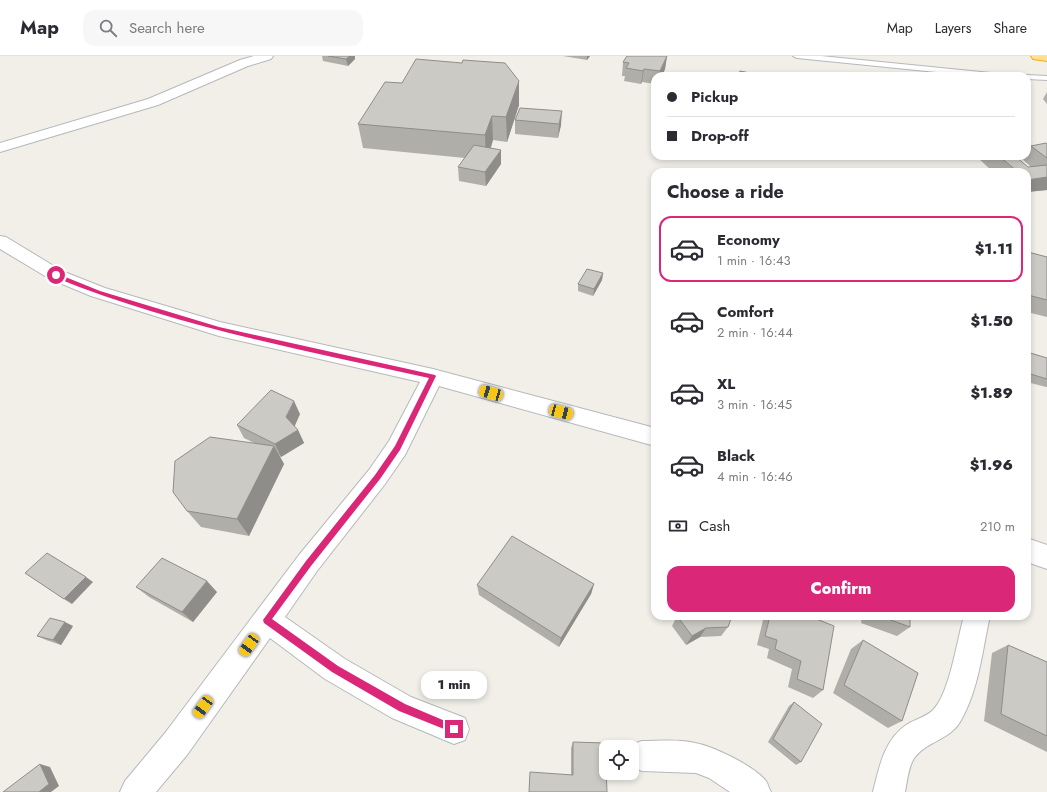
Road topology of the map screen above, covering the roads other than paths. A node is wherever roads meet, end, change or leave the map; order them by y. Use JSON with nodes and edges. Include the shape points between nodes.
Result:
{"nodes":[{"id":1,"x":267,"y":56,"type":"edge"},
{"id":2,"x":797,"y":56,"type":"edge"},
{"id":3,"x":1037,"y":56,"type":"edge"},
{"id":4,"x":1047,"y":57,"type":"edge"},
{"id":5,"x":885,"y":66,"type":"junction"},
{"id":6,"x":883,"y":72,"type":"edge"},
{"id":7,"x":955,"y":72,"type":"edge"},
{"id":8,"x":1031,"y":77,"type":"edge"},
{"id":9,"x":1047,"y":78,"type":"edge"},
{"id":10,"x":0,"y":148,"type":"edge"},
{"id":11,"x":0,"y":241,"type":"edge"},
{"id":12,"x":433,"y":376,"type":"junction"},
{"id":13,"x":651,"y":436,"type":"edge"},
{"id":14,"x":1031,"y":551,"type":"edge"},
{"id":15,"x":1047,"y":557,"type":"edge"},
{"id":16,"x":267,"y":620,"type":"junction"},
{"id":17,"x":976,"y":620,"type":"edge"},
{"id":18,"x":454,"y":729,"type":"dead end"},
{"id":19,"x":642,"y":756,"type":"dead end"},
{"id":20,"x":136,"y":792,"type":"edge"},
{"id":21,"x":755,"y":792,"type":"edge"},
{"id":22,"x":889,"y":792,"type":"edge"}],
"edges":[{"from":1,"to":10,"type":"street","via":[[244,63],[153,102]]},
{"from":2,"to":5,"type":"lane"},
{"from":3,"to":4,"type":"highway"},
{"from":5,"to":6,"type":"lane"},
{"from":5,"to":7,"type":"lane"},
{"from":8,"to":9,"type":"lane"},
{"from":11,"to":12,"type":"street","via":[[56,275],[98,292],[219,329]]},
{"from":12,"to":13,"type":"street"},
{"from":12,"to":16,"type":"street","via":[[398,448]]},
{"from":14,"to":15,"type":"street"},
{"from":16,"to":18,"type":"street","via":[[335,669],[402,708]]},
{"from":16,"to":20,"type":"street","via":[[176,744]]},
{"from":17,"to":22,"type":"street","via":[[953,704],[945,719],[904,744],[898,755]]},
{"from":19,"to":21,"type":"street","via":[[696,758],[740,779]]}]}
